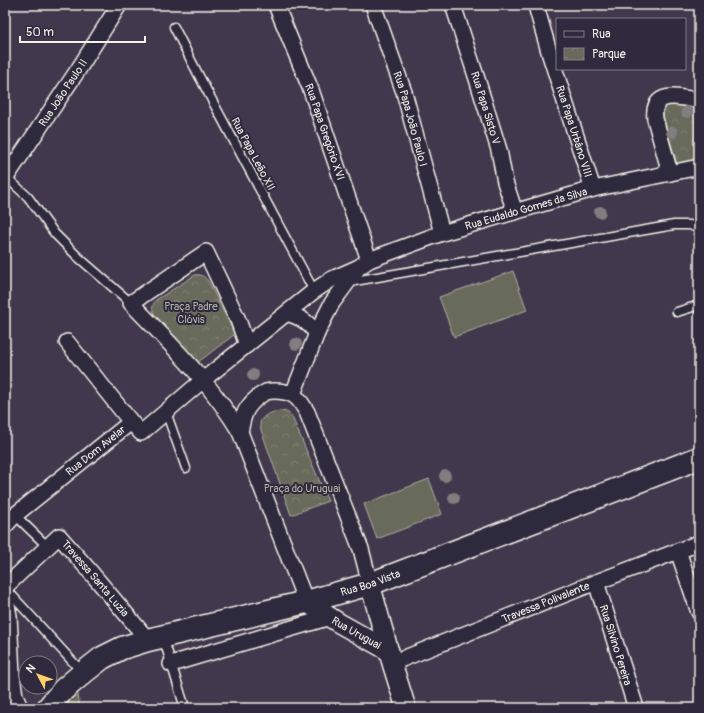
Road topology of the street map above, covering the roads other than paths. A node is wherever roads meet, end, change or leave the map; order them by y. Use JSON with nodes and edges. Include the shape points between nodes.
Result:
{"nodes":[{"id":1,"x":119,"y":5,"type":"edge"},
{"id":2,"x":276,"y":5,"type":"edge"},
{"id":3,"x":374,"y":5,"type":"edge"},
{"id":4,"x":453,"y":5,"type":"edge"},
{"id":5,"x":536,"y":5,"type":"edge"},
{"id":6,"x":174,"y":26,"type":"dead end"},
{"id":7,"x":699,"y":101,"type":"edge"},
{"id":8,"x":699,"y":167,"type":"edge"},
{"id":9,"x":670,"y":173,"type":"junction"},
{"id":10,"x":5,"y":178,"type":"edge"},
{"id":11,"x":593,"y":189,"type":"junction"},
{"id":12,"x":515,"y":212,"type":"junction"},
{"id":13,"x":699,"y":230,"type":"edge"},
{"id":14,"x":442,"y":234,"type":"junction"},
{"id":15,"x":364,"y":264,"type":"junction"},
{"id":16,"x":348,"y":282,"type":"junction"},
{"id":17,"x":314,"y":291,"type":"junction"},
{"id":18,"x":131,"y":303,"type":"junction"},
{"id":19,"x":699,"y":305,"type":"edge"},
{"id":20,"x":287,"y":312,"type":"junction"},
{"id":21,"x":677,"y":312,"type":"dead end"},
{"id":22,"x":317,"y":333,"type":"junction"},
{"id":23,"x":67,"y":342,"type":"dead end"},
{"id":24,"x":247,"y":345,"type":"junction"},
{"id":25,"x":203,"y":380,"type":"junction"},
{"id":26,"x":293,"y":394,"type":"junction"},
{"id":27,"x":166,"y":412,"type":"junction"},
{"id":28,"x":131,"y":422,"type":"junction"},
{"id":29,"x":240,"y":432,"type":"junction"},
{"id":30,"x":699,"y":458,"type":"edge"},
{"id":31,"x":186,"y":468,"type":"dead end"},
{"id":32,"x":10,"y":521,"type":"edge"},
{"id":33,"x":699,"y":543,"type":"edge"},
{"id":34,"x":47,"y":546,"type":"junction"},
{"id":35,"x":678,"y":551,"type":"junction"},
{"id":36,"x":596,"y":582,"type":"junction"},
{"id":37,"x":370,"y":584,"type":"junction"},
{"id":38,"x":5,"y":588,"type":"edge"},
{"id":39,"x":5,"y":593,"type":"edge"},
{"id":40,"x":306,"y":602,"type":"junction"},
{"id":41,"x":699,"y":612,"type":"edge"},
{"id":42,"x":330,"y":617,"type":"junction"},
{"id":43,"x":155,"y":639,"type":"junction"},
{"id":44,"x":390,"y":657,"type":"junction"},
{"id":45,"x":171,"y":664,"type":"junction"},
{"id":46,"x":83,"y":673,"type":"junction"},
{"id":47,"x":403,"y":707,"type":"edge"},
{"id":48,"x":20,"y":708,"type":"edge"},
{"id":49,"x":48,"y":708,"type":"edge"},
{"id":50,"x":185,"y":708,"type":"edge"},
{"id":51,"x":636,"y":708,"type":"edge"}],
"edges":[{"from":1,"to":10,"type":"street","name":"Rua João Paulo II"},
{"from":2,"to":15,"type":"street","name":"Rua Papa Gregório XVI","via":[[311,90]]},
{"from":3,"to":14,"type":"street","name":"Rua Papa João Paulo I","via":[[404,92]]},
{"from":4,"to":12,"type":"street","name":"Rua Papa Sisto V","via":[[497,143],[505,182]]},
{"from":5,"to":11,"type":"street","name":"Rua Papa Urbâno VIII"},
{"from":6,"to":17,"type":"lane","name":"Rua Papa Leão XII"},
{"from":7,"to":9,"type":"street","via":[[675,96],[660,100],[656,106],[655,119]]},
{"from":8,"to":9,"type":"street","name":"Rua Eudaldo Gomes da Silva"},
{"from":9,"to":11,"type":"street","name":"Rua Eudaldo Gomes da Silva"},
{"from":10,"to":18,"type":"lane","via":[[28,197],[55,234],[78,257]]},
{"from":11,"to":12,"type":"street","name":"Rua Eudaldo Gomes da Silva"},
{"from":12,"to":14,"type":"street","name":"Rua Eudaldo Gomes da Silva"},
{"from":13,"to":16,"type":"lane","via":[[690,225],[674,225]]},
{"from":14,"to":15,"type":"street","name":"Rua Eudaldo Gomes da Silva"},
{"from":15,"to":16,"type":"street"},
{"from":15,"to":17,"type":"street","name":"Rua Eudaldo Gomes da Silva","via":[[332,279]]},
{"from":16,"to":22,"type":"street","via":[[332,303]]},
{"from":17,"to":20,"type":"street","name":"Rua Eudaldo Gomes da Silva"},
{"from":18,"to":24,"type":"street","via":[[206,252]]},
{"from":18,"to":25,"type":"street"},
{"from":19,"to":21,"type":"lane"},
{"from":20,"to":22,"type":"street","via":[[301,318]]},
{"from":20,"to":24,"type":"street","name":"Rua Eudaldo Gomes da Silva"},
{"from":22,"to":26,"type":"street"},
{"from":23,"to":28,"type":"street"},
{"from":24,"to":25,"type":"street","name":"Rua Eudaldo Gomes da Silva"},
{"from":25,"to":27,"type":"street","name":"Rua Dom Avelar"},
{"from":25,"to":29,"type":"street"},
{"from":26,"to":29,"type":"street","via":[[266,392],[256,398],[248,406]]},
{"from":26,"to":37,"type":"street","via":[[307,412],[360,549]]},
{"from":27,"to":28,"type":"street","name":"Rua Dom Avelar","via":[[140,433]]},
{"from":27,"to":31,"type":"lane"},
{"from":28,"to":32,"type":"street","name":"Rua Dom Avelar"},
{"from":29,"to":40,"type":"street"},
{"from":30,"to":37,"type":"main road","name":"Rua Boa Vista"},
{"from":32,"to":34,"type":"lane"},
{"from":33,"to":35,"type":"street","name":"Travessa Polivalente"},
{"from":34,"to":38,"type":"street","name":"Travessa Santa Luzia"},
{"from":34,"to":43,"type":"street","name":"Travessa Santa Luzia","via":[[58,536]]},
{"from":35,"to":36,"type":"street","name":"Travessa Polivalente"},
{"from":35,"to":41,"type":"street"},
{"from":36,"to":44,"type":"street","name":"Travessa Polivalente"},
{"from":36,"to":51,"type":"street","name":"Rua Silvino Pereira"},
{"from":37,"to":40,"type":"main road","name":"Rua Boa Vista"},
{"from":37,"to":44,"type":"street","name":"Rua Uruguai"},
{"from":38,"to":46,"type":"lane"},
{"from":39,"to":48,"type":"street","via":[[9,616],[12,674],[15,696]]},
{"from":40,"to":42,"type":"street","name":"Rua Uruguai"},
{"from":40,"to":43,"type":"main road","name":"Rua Boa Vista"},
{"from":42,"to":44,"type":"street","name":"Rua Uruguai"},
{"from":42,"to":45,"type":"street"},
{"from":43,"to":45,"type":"lane"},
{"from":43,"to":46,"type":"main road","name":"Rua Boa Vista","via":[[122,648],[102,658]]},
{"from":44,"to":47,"type":"street"},
{"from":45,"to":50,"type":"lane"},
{"from":46,"to":49,"type":"main road","name":"Rua Boa Vista","via":[[63,690]]}]}
